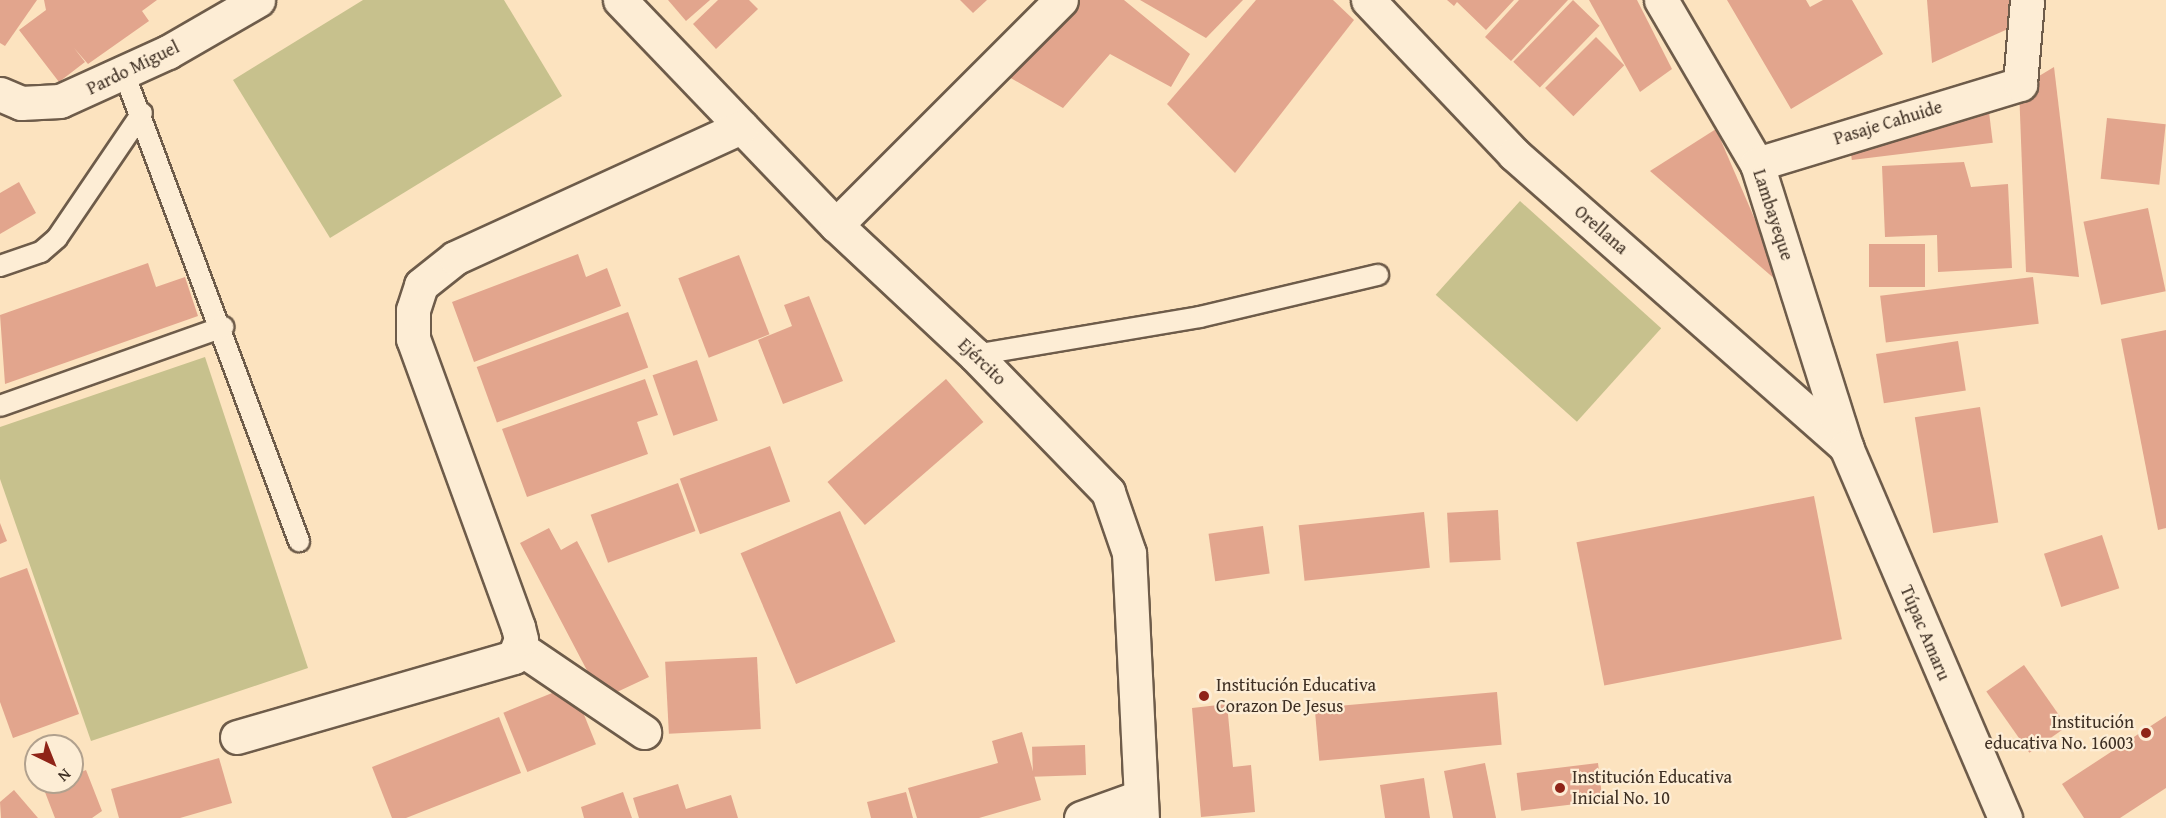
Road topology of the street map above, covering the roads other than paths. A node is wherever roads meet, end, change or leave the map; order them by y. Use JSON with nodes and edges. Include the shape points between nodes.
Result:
{"nodes":[{"id":1,"x":258,"y":0,"type":"edge"},
{"id":2,"x":620,"y":0,"type":"edge"},
{"id":3,"x":1061,"y":0,"type":"edge"},
{"id":4,"x":1368,"y":0,"type":"edge"},
{"id":5,"x":2027,"y":0,"type":"edge"},
{"id":6,"x":1670,"y":4,"type":"edge"},
{"id":7,"x":124,"y":73,"type":"junction"},
{"id":8,"x":0,"y":94,"type":"edge"},
{"id":9,"x":142,"y":112,"type":"junction"},
{"id":10,"x":741,"y":127,"type":"junction"},
{"id":11,"x":1757,"y":164,"type":"junction"},
{"id":12,"x":836,"y":225,"type":"junction"},
{"id":13,"x":0,"y":266,"type":"edge"},
{"id":14,"x":1378,"y":275,"type":"dead end"},
{"id":15,"x":223,"y":327,"type":"junction"},
{"id":16,"x":975,"y":355,"type":"junction"},
{"id":17,"x":0,"y":405,"type":"edge"},
{"id":18,"x":1846,"y":447,"type":"junction"},
{"id":19,"x":299,"y":541,"type":"dead end"},
{"id":20,"x":520,"y":648,"type":"junction"},
{"id":21,"x":645,"y":732,"type":"dead end"},
{"id":22,"x":237,"y":737,"type":"dead end"},
{"id":23,"x":1140,"y":807,"type":"edge"},
{"id":24,"x":1081,"y":818,"type":"edge"},
{"id":25,"x":2005,"y":818,"type":"edge"}],
"edges":[{"from":1,"to":7,"type":"street","name":"Pardo Miguel"},
{"from":2,"to":10,"type":"street","name":"Ejército"},
{"from":3,"to":12,"type":"street"},
{"from":4,"to":18,"type":"street","name":"Orellana","via":[[1514,154]]},
{"from":5,"to":11,"type":"street","name":"Pasaje Cahuide","via":[[2020,84]]},
{"from":6,"to":11,"type":"street","name":"Lambayeque"},
{"from":7,"to":8,"type":"street","name":"Pardo Miguel","via":[[42,105]]},
{"from":7,"to":9,"type":"lane"},
{"from":9,"to":13,"type":"lane","via":[[57,238],[41,252]]},
{"from":9,"to":15,"type":"lane"},
{"from":10,"to":12,"type":"street","name":"Ejército"},
{"from":10,"to":20,"type":"street","via":[[455,258],[422,285],[413,310],[413,339],[518,627]]},
{"from":11,"to":18,"type":"street","name":"Lambayeque"},
{"from":12,"to":16,"type":"street","name":"Ejército"},
{"from":14,"to":16,"type":"lane","via":[[1200,316]]},
{"from":15,"to":17,"type":"lane"},
{"from":15,"to":19,"type":"lane"},
{"from":16,"to":23,"type":"street","name":"Ejército","via":[[1096,477],[1118,508],[1129,553]]},
{"from":18,"to":25,"type":"street","name":"Túpac Amaru"},
{"from":20,"to":21,"type":"street"},
{"from":20,"to":22,"type":"street","via":[[502,662]]},
{"from":23,"to":24,"type":"street"}]}
